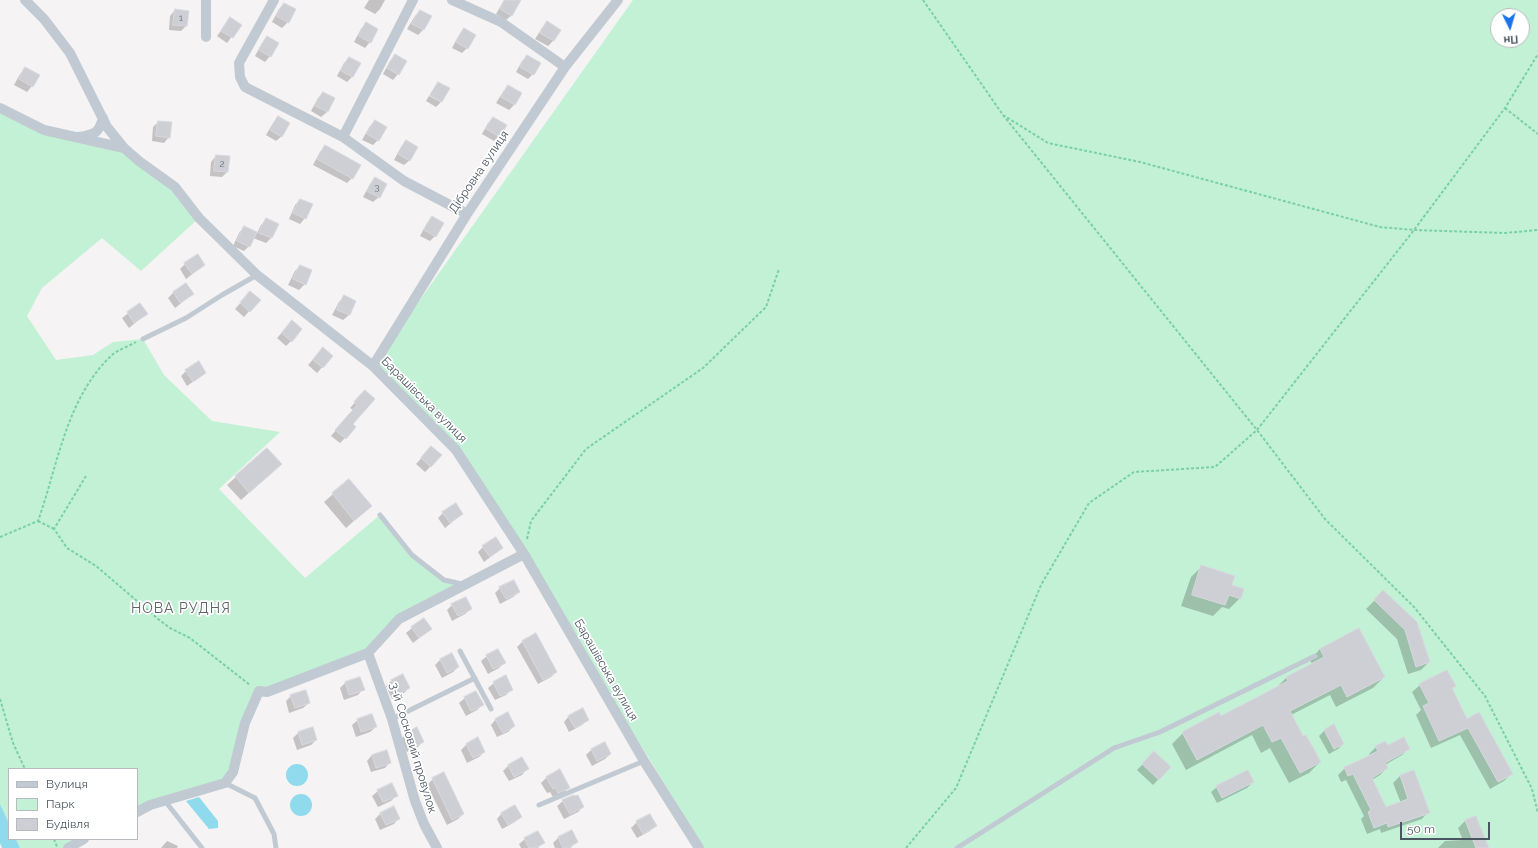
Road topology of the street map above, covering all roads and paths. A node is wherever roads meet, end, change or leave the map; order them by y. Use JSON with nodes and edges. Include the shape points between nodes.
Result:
{"nodes":[{"id":1,"x":25,"y":0,"type":"edge"},
{"id":2,"x":206,"y":0,"type":"edge"},
{"id":3,"x":274,"y":0,"type":"edge"},
{"id":4,"x":413,"y":0,"type":"edge"},
{"id":5,"x":452,"y":0,"type":"edge"},
{"id":6,"x":618,"y":0,"type":"edge"},
{"id":7,"x":923,"y":0,"type":"edge"},
{"id":8,"x":206,"y":37,"type":"dead end"},
{"id":9,"x":1538,"y":54,"type":"edge"},
{"id":10,"x":565,"y":67,"type":"junction"},
{"id":11,"x":0,"y":108,"type":"edge"},
{"id":12,"x":1505,"y":108,"type":"junction"},
{"id":13,"x":1003,"y":115,"type":"junction"},
{"id":14,"x":103,"y":118,"type":"junction"},
{"id":15,"x":1538,"y":134,"type":"edge"},
{"id":16,"x":75,"y":137,"type":"junction"},
{"id":17,"x":343,"y":137,"type":"junction"},
{"id":18,"x":124,"y":148,"type":"junction"},
{"id":19,"x":467,"y":214,"type":"junction"},
{"id":20,"x":1414,"y":230,"type":"junction"},
{"id":21,"x":1538,"y":230,"type":"edge"},
{"id":22,"x":779,"y":270,"type":"dead end"},
{"id":23,"x":257,"y":275,"type":"junction"},
{"id":24,"x":143,"y":339,"type":"joint"},
{"id":25,"x":373,"y":366,"type":"junction"},
{"id":26,"x":1257,"y":430,"type":"junction"},
{"id":27,"x":86,"y":476,"type":"dead end"},
{"id":28,"x":380,"y":515,"type":"dead end"},
{"id":29,"x":38,"y":521,"type":"junction"},
{"id":30,"x":54,"y":529,"type":"junction"},
{"id":31,"x":0,"y":537,"type":"edge"},
{"id":32,"x":524,"y":554,"type":"junction"},
{"id":33,"x":465,"y":585,"type":"junction"},
{"id":34,"x":460,"y":651,"type":"dead end"},
{"id":35,"x":368,"y":653,"type":"junction"},
{"id":36,"x":1315,"y":656,"type":"dead end"},
{"id":37,"x":475,"y":678,"type":"junction"},
{"id":38,"x":259,"y":691,"type":"junction"},
{"id":39,"x":0,"y":699,"type":"edge"},
{"id":40,"x":491,"y":709,"type":"dead end"},
{"id":41,"x":392,"y":719,"type":"junction"},
{"id":42,"x":644,"y":761,"type":"junction"},
{"id":43,"x":25,"y":768,"type":"edge"},
{"id":44,"x":225,"y":783,"type":"junction"},
{"id":45,"x":165,"y":801,"type":"junction"},
{"id":46,"x":539,"y":805,"type":"dead end"},
{"id":47,"x":138,"y":811,"type":"edge"},
{"id":48,"x":1538,"y":813,"type":"edge"},
{"id":49,"x":82,"y":840,"type":"edge"},
{"id":50,"x":68,"y":848,"type":"edge"},
{"id":51,"x":202,"y":848,"type":"edge"},
{"id":52,"x":276,"y":848,"type":"edge"},
{"id":53,"x":437,"y":848,"type":"edge"},
{"id":54,"x":699,"y":848,"type":"edge"},
{"id":55,"x":906,"y":848,"type":"edge"},
{"id":56,"x":957,"y":848,"type":"edge"}],
"edges":[{"from":1,"to":14,"type":"street","via":[[44,19],[70,53]]},
{"from":2,"to":8,"type":"street"},
{"from":3,"to":17,"type":"street","via":[[239,63],[240,77],[246,87]]},
{"from":4,"to":17,"type":"street"},
{"from":5,"to":10,"type":"street","via":[[501,22]]},
{"from":6,"to":10,"type":"street","name":"Дібровна вулиця"},
{"from":7,"to":13,"type":"path"},
{"from":9,"to":12,"type":"path"},
{"from":10,"to":19,"type":"street","name":"Дібровна вулиця"},
{"from":11,"to":16,"type":"street","name":"Барашівська вулиця","via":[[44,130]]},
{"from":12,"to":15,"type":"path"},
{"from":12,"to":20,"type":"path"},
{"from":13,"to":20,"type":"path","via":[[1048,143],[1140,162],[1380,226]]},
{"from":13,"to":26,"type":"path"},
{"from":14,"to":16,"type":"street","via":[[96,132]]},
{"from":14,"to":18,"type":"street"},
{"from":16,"to":18,"type":"street","name":"Барашівська вулиця"},
{"from":17,"to":19,"type":"street","via":[[404,181]]},
{"from":18,"to":23,"type":"street","name":"Барашівська вулиця","via":[[175,187],[199,218]]},
{"from":19,"to":25,"type":"street","name":"Дібровна вулиця"},
{"from":20,"to":21,"type":"path","via":[[1505,233]]},
{"from":20,"to":26,"type":"path"},
{"from":22,"to":32,"type":"path","via":[[766,307],[703,368],[586,449],[531,521]]},
{"from":23,"to":24,"type":"lane","via":[[186,318]]},
{"from":23,"to":25,"type":"street","name":"Барашівська вулиця"},
{"from":24,"to":29,"type":"path","via":[[113,354],[91,380],[63,437]]},
{"from":25,"to":32,"type":"street","name":"Барашівська вулиця","via":[[456,450]]},
{"from":26,"to":48,"type":"path","via":[[1325,519],[1414,607],[1485,696],[1532,789]]},
{"from":26,"to":55,"type":"path","via":[[1215,467],[1134,472],[1089,503],[1041,585],[956,788]]},
{"from":27,"to":30,"type":"path"},
{"from":28,"to":33,"type":"lane","via":[[412,555],[444,580]]},
{"from":29,"to":30,"type":"path"},
{"from":29,"to":31,"type":"path"},
{"from":30,"to":38,"type":"path","via":[[67,548],[96,566],[158,619],[190,638]]},
{"from":32,"to":33,"type":"street"},
{"from":32,"to":42,"type":"street","name":"Барашівська вулиця"},
{"from":33,"to":35,"type":"street","via":[[399,619]]},
{"from":34,"to":37,"type":"lane"},
{"from":35,"to":38,"type":"street","via":[[267,692]]},
{"from":35,"to":41,"type":"street","name":"3-й Сосновий провулок"},
{"from":36,"to":56,"type":"lane","via":[[1160,732],[1114,748]]},
{"from":37,"to":40,"type":"lane"},
{"from":37,"to":41,"type":"lane"},
{"from":38,"to":44,"type":"street","via":[[245,723],[233,772]]},
{"from":39,"to":43,"type":"path","via":[[13,743]]},
{"from":41,"to":53,"type":"street","name":"3-й Сосновий провулок","via":[[415,801]]},
{"from":42,"to":46,"type":"lane"},
{"from":42,"to":54,"type":"street","name":"Барашівська вулиця"},
{"from":44,"to":45,"type":"street"},
{"from":44,"to":52,"type":"lane","via":[[255,798],[274,834]]},
{"from":45,"to":47,"type":"street"},
{"from":45,"to":51,"type":"lane"},
{"from":49,"to":50,"type":"street"}]}
